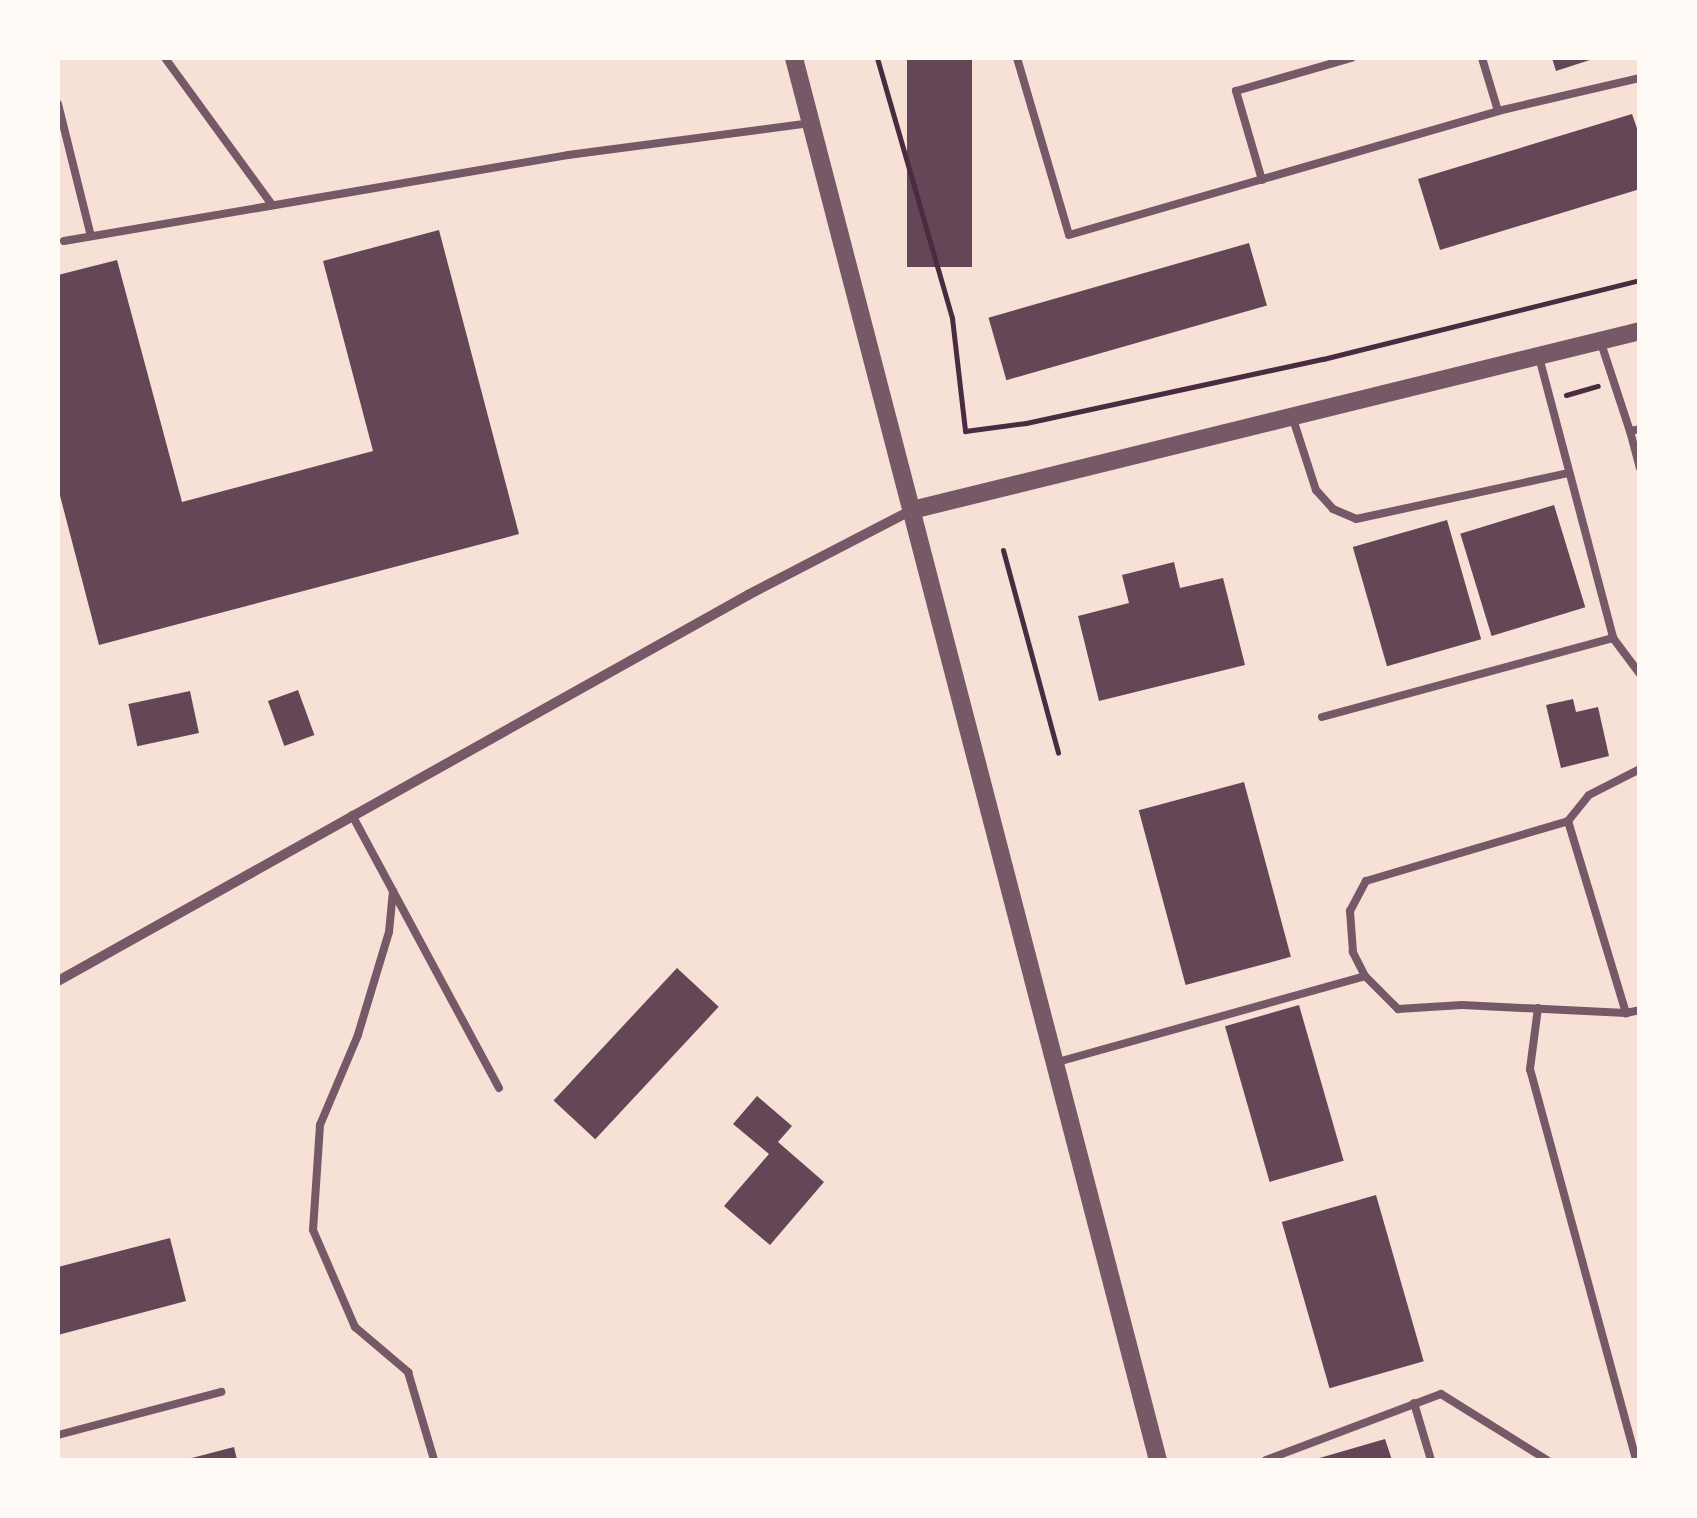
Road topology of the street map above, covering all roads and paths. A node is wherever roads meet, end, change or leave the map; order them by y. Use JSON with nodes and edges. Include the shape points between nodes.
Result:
{"nodes":[{"id":1,"x":165,"y":58,"type":"edge"},
{"id":2,"x":794,"y":58,"type":"edge"},
{"id":3,"x":878,"y":58,"type":"edge"},
{"id":4,"x":1017,"y":58,"type":"edge"},
{"id":5,"x":1350,"y":58,"type":"edge"},
{"id":6,"x":1482,"y":58,"type":"edge"},
{"id":7,"x":1640,"y":78,"type":"edge"},
{"id":8,"x":58,"y":104,"type":"edge"},
{"id":9,"x":1498,"y":110,"type":"junction"},
{"id":10,"x":812,"y":122,"type":"junction"},
{"id":11,"x":1262,"y":180,"type":"junction"},
{"id":12,"x":272,"y":204,"type":"junction"},
{"id":13,"x":91,"y":236,"type":"junction"},
{"id":14,"x":64,"y":241,"type":"dead end"},
{"id":15,"x":1640,"y":280,"type":"edge"},
{"id":16,"x":1640,"y":331,"type":"edge"},
{"id":17,"x":1600,"y":340,"type":"junction"},
{"id":18,"x":1538,"y":355,"type":"junction"},
{"id":19,"x":1293,"y":419,"type":"junction"},
{"id":20,"x":1635,"y":430,"type":"edge"},
{"id":21,"x":1640,"y":468,"type":"edge"},
{"id":22,"x":1569,"y":473,"type":"junction"},
{"id":23,"x":912,"y":510,"type":"junction"},
{"id":24,"x":1003,"y":550,"type":"dead end"},
{"id":25,"x":1613,"y":638,"type":"junction"},
{"id":26,"x":1640,"y":674,"type":"edge"},
{"id":27,"x":1322,"y":717,"type":"dead end"},
{"id":28,"x":1058,"y":754,"type":"dead end"},
{"id":29,"x":1640,"y":768,"type":"edge"},
{"id":30,"x":352,"y":815,"type":"junction"},
{"id":31,"x":1568,"y":821,"type":"junction"},
{"id":32,"x":393,"y":891,"type":"junction"},
{"id":33,"x":1365,"y":976,"type":"junction"},
{"id":34,"x":58,"y":981,"type":"edge"},
{"id":35,"x":1538,"y":1008,"type":"junction"},
{"id":36,"x":1640,"y":1010,"type":"edge"},
{"id":37,"x":1626,"y":1013,"type":"junction"},
{"id":38,"x":1054,"y":1063,"type":"junction"},
{"id":39,"x":498,"y":1088,"type":"dead end"},
{"id":40,"x":221,"y":1392,"type":"dead end"},
{"id":41,"x":1414,"y":1403,"type":"junction"},
{"id":42,"x":58,"y":1434,"type":"edge"},
{"id":43,"x":434,"y":1460,"type":"edge"},
{"id":44,"x":1158,"y":1460,"type":"edge"},
{"id":45,"x":1266,"y":1460,"type":"edge"},
{"id":46,"x":1431,"y":1460,"type":"edge"},
{"id":47,"x":1547,"y":1460,"type":"edge"},
{"id":48,"x":1636,"y":1460,"type":"edge"}],
"edges":[{"from":1,"to":12,"type":"lane"},
{"from":2,"to":10,"type":"street"},
{"from":3,"to":15,"type":"path","via":[[952,318],[964,431],[1323,359]]},
{"from":4,"to":11,"type":"lane","via":[[1069,236]]},
{"from":5,"to":11,"type":"lane","via":[[1236,91]]},
{"from":6,"to":9,"type":"lane"},
{"from":7,"to":9,"type":"lane"},
{"from":8,"to":13,"type":"lane"},
{"from":9,"to":11,"type":"lane"},
{"from":10,"to":12,"type":"lane"},
{"from":10,"to":23,"type":"street"},
{"from":12,"to":13,"type":"lane"},
{"from":13,"to":14,"type":"lane"},
{"from":16,"to":17,"type":"street"},
{"from":17,"to":18,"type":"street"},
{"from":17,"to":20,"type":"lane"},
{"from":18,"to":19,"type":"street"},
{"from":18,"to":22,"type":"lane"},
{"from":19,"to":22,"type":"lane","via":[[1316,490],[1333,509],[1356,519]]},
{"from":19,"to":23,"type":"street"},
{"from":20,"to":21,"type":"lane"},
{"from":22,"to":25,"type":"lane"},
{"from":23,"to":30,"type":"street"},
{"from":23,"to":38,"type":"street"},
{"from":24,"to":28,"type":"path"},
{"from":25,"to":26,"type":"lane"},
{"from":25,"to":27,"type":"lane"},
{"from":29,"to":31,"type":"lane","via":[[1590,795]]},
{"from":30,"to":32,"type":"lane"},
{"from":30,"to":34,"type":"street"},
{"from":31,"to":33,"type":"lane","via":[[1366,881],[1350,911],[1353,952]]},
{"from":31,"to":37,"type":"lane"},
{"from":32,"to":39,"type":"lane"},
{"from":32,"to":43,"type":"lane","via":[[358,1035],[320,1125],[312,1230],[355,1327],[408,1372]]},
{"from":33,"to":35,"type":"lane","via":[[1398,1009]]},
{"from":33,"to":38,"type":"lane"},
{"from":35,"to":37,"type":"lane"},
{"from":35,"to":48,"type":"lane","via":[[1530,1069]]},
{"from":36,"to":37,"type":"lane"},
{"from":38,"to":44,"type":"street"},
{"from":40,"to":42,"type":"lane"},
{"from":41,"to":45,"type":"lane"},
{"from":41,"to":46,"type":"lane"},
{"from":41,"to":47,"type":"lane","via":[[1441,1394]]}]}
